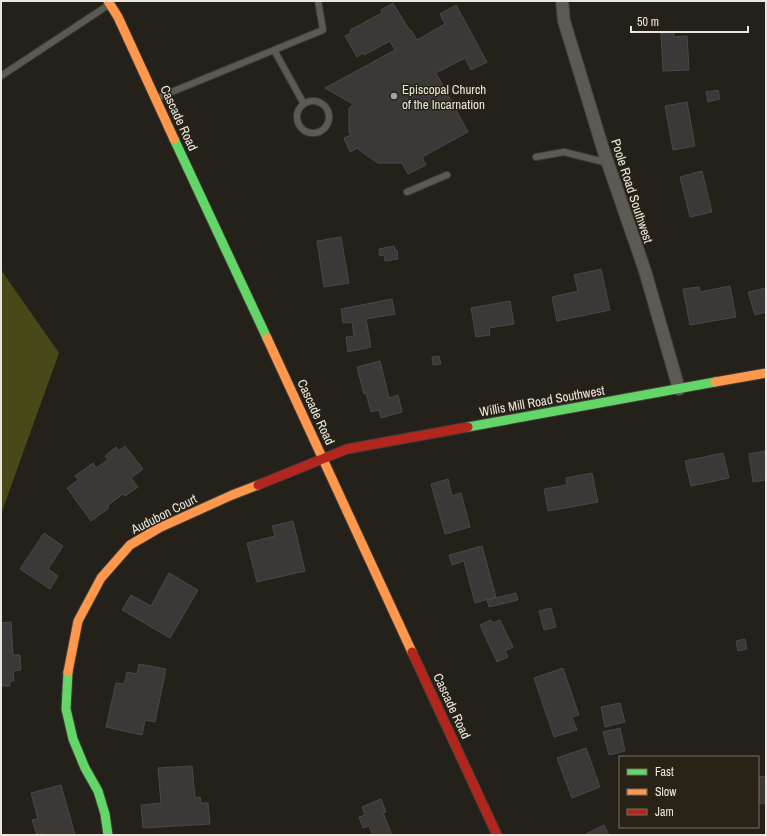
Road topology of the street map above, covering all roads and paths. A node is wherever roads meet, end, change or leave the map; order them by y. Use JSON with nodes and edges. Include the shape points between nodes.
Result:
{"nodes":[{"id":1,"x":318,"y":1,"type":"edge"},
{"id":2,"x":562,"y":1,"type":"edge"},
{"id":3,"x":109,"y":3,"type":"edge"},
{"id":4,"x":274,"y":50,"type":"junction"},
{"id":5,"x":1,"y":76,"type":"edge"},
{"id":6,"x":156,"y":98,"type":"junction"},
{"id":7,"x":304,"y":104,"type":"junction"},
{"id":8,"x":536,"y":157,"type":"dead end"},
{"id":9,"x":608,"y":163,"type":"junction"},
{"id":10,"x":447,"y":174,"type":"dead end"},
{"id":11,"x":407,"y":192,"type":"dead end"},
{"id":12,"x":766,"y":373,"type":"edge"},
{"id":13,"x":679,"y":389,"type":"junction"},
{"id":14,"x":323,"y":459,"type":"junction"},
{"id":15,"x":108,"y":835,"type":"edge"},
{"id":16,"x":497,"y":835,"type":"edge"}],
"edges":[{"from":1,"to":4,"type":"lane","via":[[322,30]]},
{"from":2,"to":9,"type":"street","name":"Poole Road Southwest","via":[[564,21]]},
{"from":3,"to":5,"type":"lane"},
{"from":3,"to":6,"type":"street","name":"Cascade Road"},
{"from":4,"to":6,"type":"lane"},
{"from":4,"to":7,"type":"lane"},
{"from":6,"to":14,"type":"street","name":"Cascade Road"},
{"from":7,"to":7,"type":"lane","via":[[298,115],[301,127],[311,133],[323,130],[329,119],[326,107],[315,101]]},
{"from":8,"to":9,"type":"lane","via":[[564,152]]},
{"from":9,"to":13,"type":"street","name":"Poole Road Southwest","via":[[645,271]]},
{"from":10,"to":11,"type":"lane"},
{"from":12,"to":13,"type":"street","name":"Willis Mill Road Southwest"},
{"from":13,"to":14,"type":"street","name":"Willis Mill Road Southwest","via":[[347,449]]},
{"from":14,"to":15,"type":"street","name":"Audubon Court","via":[[232,495],[159,528],[130,545],[101,578],[78,621],[68,668],[66,709],[73,739],[104,808]]},
{"from":14,"to":16,"type":"street","name":"Cascade Road"}]}
